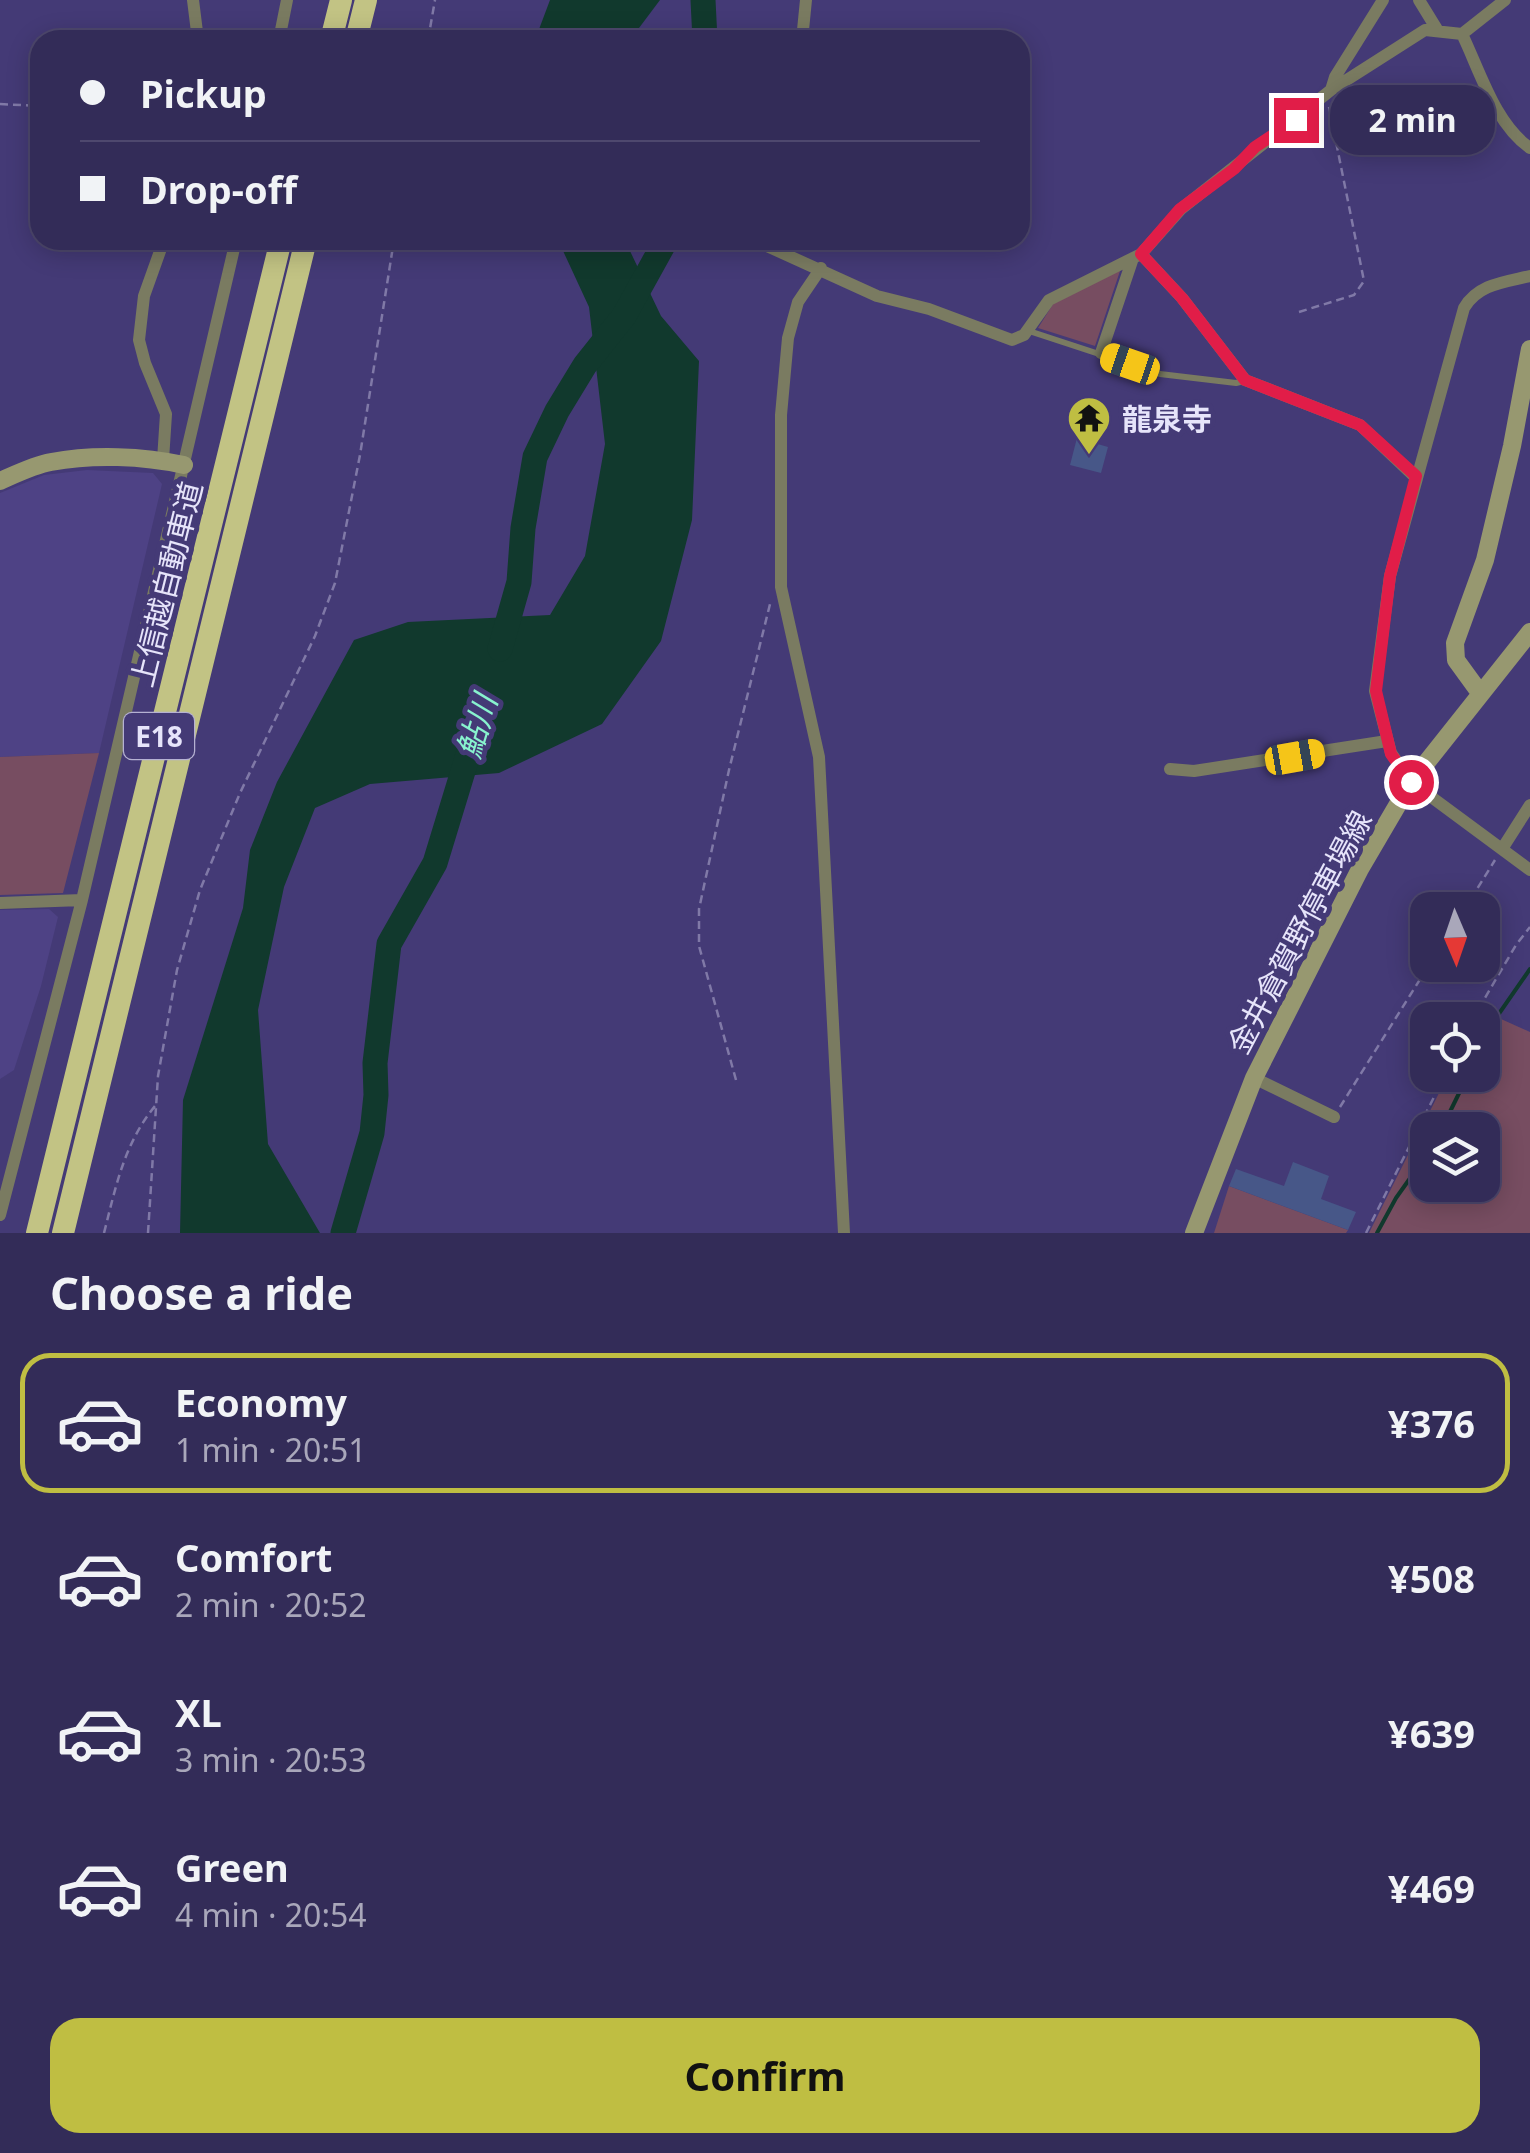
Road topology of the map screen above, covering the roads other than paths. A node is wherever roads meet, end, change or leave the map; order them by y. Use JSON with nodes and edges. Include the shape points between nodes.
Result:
{"nodes":[{"id":1,"x":193,"y":0,"type":"edge"},
{"id":2,"x":287,"y":0,"type":"edge"},
{"id":3,"x":341,"y":0,"type":"edge"},
{"id":4,"x":366,"y":0,"type":"edge"},
{"id":5,"x":806,"y":0,"type":"edge"},
{"id":6,"x":1383,"y":0,"type":"edge"},
{"id":7,"x":1419,"y":0,"type":"edge"},
{"id":8,"x":1505,"y":0,"type":"edge"},
{"id":9,"x":197,"y":30,"type":"edge"},
{"id":10,"x":281,"y":30,"type":"edge"},
{"id":11,"x":334,"y":30,"type":"edge"},
{"id":12,"x":358,"y":30,"type":"edge"},
{"id":13,"x":803,"y":30,"type":"edge"},
{"id":14,"x":1438,"y":32,"type":"junction"},
{"id":15,"x":1462,"y":34,"type":"junction"},
{"id":16,"x":1329,"y":92,"type":"junction"},
{"id":17,"x":1530,"y":148,"type":"edge"},
{"id":18,"x":160,"y":250,"type":"edge"},
{"id":19,"x":234,"y":250,"type":"edge"},
{"id":20,"x":280,"y":250,"type":"edge"},
{"id":21,"x":304,"y":250,"type":"edge"},
{"id":22,"x":782,"y":250,"type":"edge"},
{"id":23,"x":1137,"y":256,"type":"junction"},
{"id":24,"x":821,"y":268,"type":"junction"},
{"id":25,"x":1530,"y":276,"type":"edge"},
{"id":26,"x":1027,"y":330,"type":"junction"},
{"id":27,"x":1530,"y":349,"type":"edge"},
{"id":28,"x":1100,"y":354,"type":"junction"},
{"id":29,"x":1245,"y":380,"type":"junction"},
{"id":30,"x":164,"y":460,"type":"junction"},
{"id":31,"x":184,"y":465,"type":"junction"},
{"id":32,"x":1416,"y":476,"type":"junction"},
{"id":33,"x":0,"y":481,"type":"edge"},
{"id":34,"x":1530,"y":632,"type":"edge"},
{"id":35,"x":1480,"y":693,"type":"junction"},
{"id":36,"x":1388,"y":741,"type":"junction"},
{"id":37,"x":1170,"y":769,"type":"dead end"},
{"id":38,"x":1411,"y":782,"type":"junction"},
{"id":39,"x":1530,"y":805,"type":"edge"},
{"id":40,"x":1502,"y":850,"type":"junction"},
{"id":41,"x":1530,"y":870,"type":"edge"},
{"id":42,"x":82,"y":900,"type":"junction"},
{"id":43,"x":0,"y":903,"type":"edge"},
{"id":44,"x":1254,"y":1078,"type":"junction"},
{"id":45,"x":1334,"y":1117,"type":"road end"},
{"id":46,"x":0,"y":1215,"type":"edge"},
{"id":47,"x":37,"y":1233,"type":"edge"},
{"id":48,"x":63,"y":1233,"type":"edge"},
{"id":49,"x":844,"y":1233,"type":"edge"},
{"id":50,"x":1194,"y":1233,"type":"edge"}],
"edges":[{"from":1,"to":9,"type":"street"},
{"from":2,"to":10,"type":"street"},
{"from":3,"to":11,"type":"highway"},
{"from":4,"to":12,"type":"highway"},
{"from":5,"to":13,"type":"street"},
{"from":6,"to":16,"type":"street"},
{"from":7,"to":14,"type":"street"},
{"from":8,"to":15,"type":"street"},
{"from":14,"to":15,"type":"street"},
{"from":14,"to":16,"type":"street","via":[[1425,30]]},
{"from":15,"to":17,"type":"street","via":[[1502,118]]},
{"from":16,"to":23,"type":"street","via":[[1180,209]]},
{"from":18,"to":30,"type":"street","via":[[144,296],[139,340],[166,414]]},
{"from":19,"to":31,"type":"street"},
{"from":20,"to":47,"type":"highway","name":"上信越自動車道","number":"E18"},
{"from":21,"to":48,"type":"highway","name":"上信越自動車道","number":"E18"},
{"from":22,"to":24,"type":"street"},
{"from":23,"to":26,"type":"street","via":[[1049,300]]},
{"from":23,"to":28,"type":"street"},
{"from":23,"to":29,"type":"street","via":[[1182,298]]},
{"from":24,"to":26,"type":"street","via":[[877,296],[1012,340]]},
{"from":24,"to":49,"type":"street","via":[[798,302],[788,338],[781,415],[782,587],[819,757]]},
{"from":25,"to":32,"type":"street","via":[[1482,288],[1464,308]]},
{"from":26,"to":28,"type":"lane"},
{"from":27,"to":35,"type":"main road","via":[[1485,560],[1455,643],[1456,660]]},
{"from":28,"to":29,"type":"lane","via":[[1160,374]]},
{"from":29,"to":32,"type":"street","via":[[1360,425]]},
{"from":30,"to":31,"type":"main road"},
{"from":30,"to":33,"type":"main road","via":[[48,462]]},
{"from":31,"to":42,"type":"street"},
{"from":32,"to":36,"type":"street","via":[[1390,576],[1378,664],[1376,691]]},
{"from":34,"to":35,"type":"main road","name":"金井倉賀野停車場線"},
{"from":35,"to":38,"type":"main road","name":"金井倉賀野停車場線"},
{"from":36,"to":37,"type":"street","via":[[1194,771]]},
{"from":36,"to":38,"type":"street"},
{"from":38,"to":40,"type":"street"},
{"from":38,"to":44,"type":"main road","name":"金井倉賀野停車場線"},
{"from":39,"to":40,"type":"street"},
{"from":40,"to":41,"type":"street"},
{"from":42,"to":43,"type":"street"},
{"from":42,"to":46,"type":"street"},
{"from":44,"to":45,"type":"street"},
{"from":44,"to":50,"type":"main road","name":"金井倉賀野停車場線"}]}
